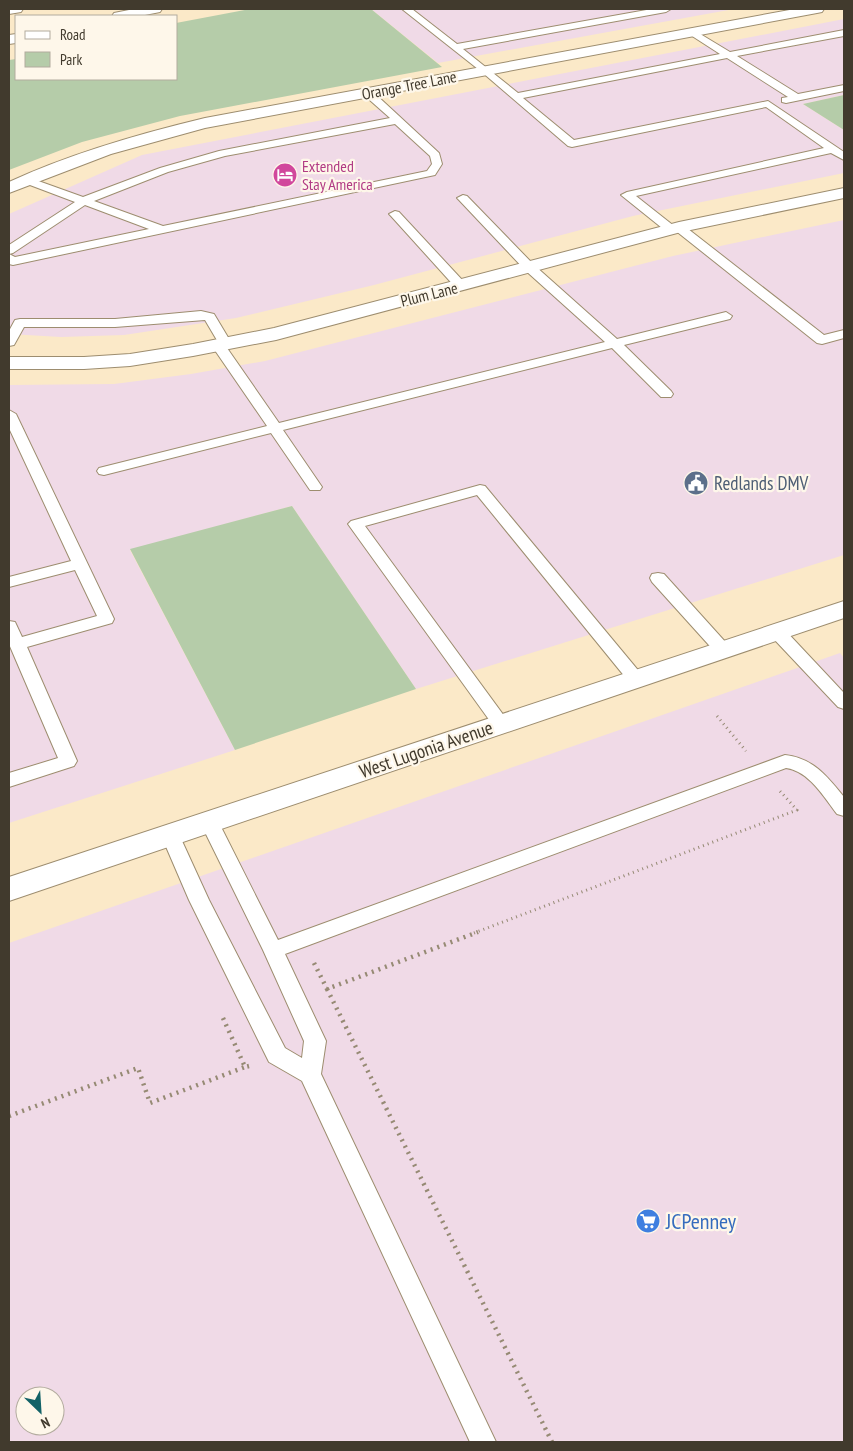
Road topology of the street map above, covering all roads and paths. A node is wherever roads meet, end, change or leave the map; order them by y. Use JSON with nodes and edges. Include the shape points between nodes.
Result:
{"nodes":[{"id":1,"x":15,"y":9,"type":"edge"},
{"id":2,"x":156,"y":9,"type":"edge"},
{"id":3,"x":406,"y":9,"type":"edge"},
{"id":4,"x":666,"y":9,"type":"edge"},
{"id":5,"x":816,"y":9,"type":"edge"},
{"id":6,"x":9,"y":10,"type":"edge"},
{"id":7,"x":123,"y":15,"type":"edge"},
{"id":8,"x":692,"y":32,"type":"junction"},
{"id":9,"x":844,"y":33,"type":"edge"},
{"id":10,"x":456,"y":47,"type":"junction"},
{"id":11,"x":729,"y":56,"type":"junction"},
{"id":12,"x":486,"y":71,"type":"junction"},
{"id":13,"x":844,"y":88,"type":"edge"},
{"id":14,"x":368,"y":93,"type":"junction"},
{"id":15,"x":516,"y":96,"type":"junction"},
{"id":16,"x":797,"y":98,"type":"junction"},
{"id":17,"x":768,"y":104,"type":"junction"},
{"id":18,"x":398,"y":120,"type":"junction"},
{"id":19,"x":833,"y":149,"type":"junction"},
{"id":20,"x":844,"y":157,"type":"edge"},
{"id":21,"x":26,"y":180,"type":"junction"},
{"id":22,"x":9,"y":188,"type":"edge"},
{"id":23,"x":844,"y":193,"type":"edge"},
{"id":24,"x":463,"y":198,"type":"dead end"},
{"id":25,"x":84,"y":201,"type":"junction"},
{"id":26,"x":395,"y":214,"type":"dead end"},
{"id":27,"x":675,"y":229,"type":"junction"},
{"id":28,"x":162,"y":230,"type":"junction"},
{"id":29,"x":9,"y":250,"type":"edge"},
{"id":30,"x":9,"y":258,"type":"edge"},
{"id":31,"x":530,"y":268,"type":"junction"},
{"id":32,"x":461,"y":286,"type":"junction"},
{"id":33,"x":726,"y":316,"type":"dead end"},
{"id":34,"x":844,"y":334,"type":"edge"},
{"id":35,"x":9,"y":342,"type":"edge"},
{"id":36,"x":615,"y":344,"type":"junction"},
{"id":37,"x":222,"y":345,"type":"junction"},
{"id":38,"x":9,"y":363,"type":"edge"},
{"id":39,"x":666,"y":394,"type":"dead end"},
{"id":40,"x":9,"y":414,"type":"edge"},
{"id":41,"x":274,"y":428,"type":"junction"},
{"id":42,"x":104,"y":471,"type":"dead end"},
{"id":43,"x":315,"y":487,"type":"dead end"},
{"id":44,"x":81,"y":563,"type":"junction"},
{"id":45,"x":658,"y":578,"type":"dead end"},
{"id":46,"x":9,"y":582,"type":"edge"},
{"id":47,"x":844,"y":609,"type":"edge"},
{"id":48,"x":9,"y":626,"type":"edge"},
{"id":49,"x":777,"y":632,"type":"junction"},
{"id":50,"x":17,"y":644,"type":"junction"},
{"id":51,"x":723,"y":650,"type":"junction"},
{"id":52,"x":636,"y":679,"type":"junction"},
{"id":53,"x":844,"y":703,"type":"edge"},
{"id":54,"x":717,"y":716,"type":"dead end"},
{"id":55,"x":501,"y":724,"type":"junction"},
{"id":56,"x":762,"y":769,"type":"junction"},
{"id":57,"x":9,"y":780,"type":"edge"},
{"id":58,"x":844,"y":809,"type":"edge"},
{"id":59,"x":209,"y":822,"type":"junction"},
{"id":60,"x":170,"y":835,"type":"junction"},
{"id":61,"x":9,"y":889,"type":"edge"},
{"id":62,"x":302,"y":939,"type":"junction"},
{"id":63,"x":273,"y":950,"type":"junction"},
{"id":64,"x":327,"y":989,"type":"junction"},
{"id":65,"x":245,"y":1067,"type":"dead end"},
{"id":66,"x":310,"y":1074,"type":"junction"},
{"id":67,"x":9,"y":1116,"type":"edge"},
{"id":68,"x":483,"y":1442,"type":"edge"},
{"id":69,"x":552,"y":1442,"type":"edge"}],
"edges":[{"from":1,"to":6,"type":"main road"},
{"from":2,"to":7,"type":"main road"},
{"from":3,"to":10,"type":"lane"},
{"from":4,"to":10,"type":"lane"},
{"from":5,"to":8,"type":"main road","name":"Orange Tree Lane"},
{"from":8,"to":11,"type":"lane"},
{"from":8,"to":12,"type":"main road","name":"Orange Tree Lane"},
{"from":9,"to":11,"type":"lane"},
{"from":10,"to":12,"type":"lane"},
{"from":11,"to":15,"type":"lane"},
{"from":11,"to":16,"type":"lane"},
{"from":12,"to":14,"type":"main road","name":"Orange Tree Lane"},
{"from":12,"to":15,"type":"lane"},
{"from":13,"to":16,"type":"lane"},
{"from":14,"to":18,"type":"lane"},
{"from":14,"to":21,"type":"main road","name":"Orange Tree Lane","via":[[168,131],[73,160]]},
{"from":15,"to":17,"type":"lane","via":[[572,144]]},
{"from":16,"to":17,"type":"lane"},
{"from":17,"to":19,"type":"lane"},
{"from":18,"to":25,"type":"lane","via":[[223,153],[164,170]]},
{"from":18,"to":28,"type":"lane","via":[[435,155],[437,164],[431,172]]},
{"from":19,"to":20,"type":"lane"},
{"from":19,"to":27,"type":"lane","via":[[627,195]]},
{"from":21,"to":22,"type":"main road","name":"Orange Tree Lane"},
{"from":21,"to":25,"type":"lane"},
{"from":23,"to":27,"type":"main road","name":"Plum Lane"},
{"from":24,"to":31,"type":"lane"},
{"from":25,"to":28,"type":"lane"},
{"from":25,"to":29,"type":"lane"},
{"from":26,"to":32,"type":"lane"},
{"from":27,"to":31,"type":"main road","name":"Plum Lane"},
{"from":27,"to":34,"type":"lane","via":[[822,340]]},
{"from":28,"to":30,"type":"lane","via":[[47,255],[14,261]]},
{"from":31,"to":32,"type":"main road","name":"Plum Lane"},
{"from":31,"to":36,"type":"lane"},
{"from":32,"to":37,"type":"main road","name":"Plum Lane"},
{"from":33,"to":36,"type":"lane"},
{"from":35,"to":37,"type":"lane","via":[[20,323],[115,324],[201,315],[210,317]]},
{"from":36,"to":39,"type":"lane"},
{"from":36,"to":41,"type":"lane"},
{"from":37,"to":38,"type":"main road","name":"Plum Lane","via":[[108,362]]},
{"from":37,"to":41,"type":"lane"},
{"from":40,"to":44,"type":"lane"},
{"from":41,"to":42,"type":"lane"},
{"from":41,"to":43,"type":"lane"},
{"from":44,"to":46,"type":"lane"},
{"from":44,"to":50,"type":"lane","via":[[106,619]]},
{"from":45,"to":51,"type":"lane"},
{"from":47,"to":49,"type":"main road","name":"West Lugonia Avenue"},
{"from":48,"to":50,"type":"lane"},
{"from":49,"to":51,"type":"main road","name":"West Lugonia Avenue"},
{"from":49,"to":53,"type":"lane"},
{"from":50,"to":57,"type":"lane","via":[[68,761]]},
{"from":51,"to":52,"type":"main road","name":"West Lugonia Avenue"},
{"from":52,"to":55,"type":"main road","name":"West Lugonia Avenue"},
{"from":52,"to":55,"type":"lane","via":[[480,489],[356,524]]},
{"from":54,"to":56,"type":"path"},
{"from":55,"to":59,"type":"main road","name":"West Lugonia Avenue"},
{"from":56,"to":58,"type":"lane","via":[[784,761],[795,761],[805,766]]},
{"from":56,"to":62,"type":"lane"},
{"from":56,"to":64,"type":"path","via":[[797,810]]},
{"from":59,"to":60,"type":"main road","name":"West Lugonia Avenue"},
{"from":59,"to":63,"type":"lane"},
{"from":60,"to":61,"type":"main road","name":"West Lugonia Avenue"},
{"from":60,"to":66,"type":"lane","via":[[276,1055]]},
{"from":62,"to":63,"type":"lane"},
{"from":62,"to":64,"type":"path"},
{"from":63,"to":66,"type":"lane","via":[[315,1041]]},
{"from":64,"to":69,"type":"path"},
{"from":65,"to":67,"type":"path","via":[[150,1103],[138,1068]]},
{"from":66,"to":68,"type":"lane"}]}
